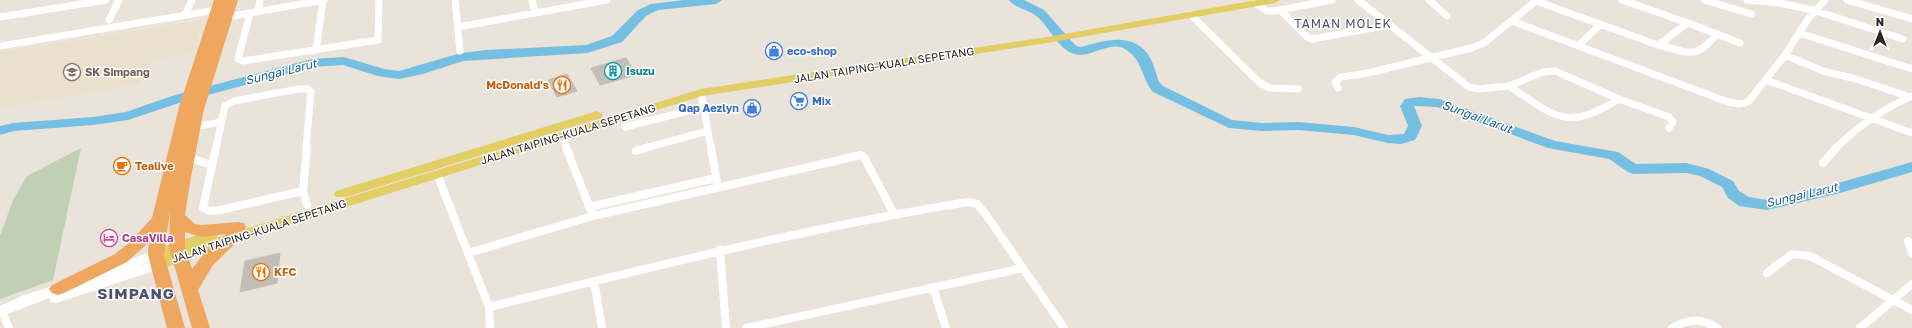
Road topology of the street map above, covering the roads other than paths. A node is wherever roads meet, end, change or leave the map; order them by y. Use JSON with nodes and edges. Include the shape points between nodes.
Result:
{"nodes":[{"id":1,"x":106,"y":0,"type":"edge"},
{"id":2,"x":119,"y":0,"type":"edge"},
{"id":3,"x":192,"y":0,"type":"edge"},
{"id":4,"x":232,"y":0,"type":"edge"},
{"id":5,"x":260,"y":0,"type":"edge"},
{"id":6,"x":324,"y":0,"type":"edge"},
{"id":7,"x":379,"y":0,"type":"edge"},
{"id":8,"x":455,"y":0,"type":"edge"},
{"id":9,"x":532,"y":0,"type":"edge"},
{"id":10,"x":606,"y":0,"type":"edge"},
{"id":11,"x":1226,"y":0,"type":"edge"},
{"id":12,"x":1275,"y":0,"type":"edge"},
{"id":13,"x":1332,"y":0,"type":"edge"},
{"id":14,"x":1358,"y":0,"type":"edge"},
{"id":15,"x":1429,"y":0,"type":"edge"},
{"id":16,"x":1536,"y":0,"type":"edge"},
{"id":17,"x":1622,"y":0,"type":"edge"},
{"id":18,"x":1704,"y":0,"type":"edge"},
{"id":19,"x":1747,"y":0,"type":"edge"},
{"id":20,"x":1825,"y":0,"type":"edge"},
{"id":21,"x":1847,"y":0,"type":"edge"},
{"id":22,"x":1255,"y":4,"type":"junction"},
{"id":23,"x":221,"y":9,"type":"edge"},
{"id":24,"x":1280,"y":10,"type":"junction"},
{"id":25,"x":1816,"y":11,"type":"junction"},
{"id":26,"x":254,"y":13,"type":"junction"},
{"id":27,"x":535,"y":13,"type":"junction"},
{"id":28,"x":1751,"y":14,"type":"dead end"},
{"id":29,"x":185,"y":15,"type":"junction"},
{"id":30,"x":1191,"y":15,"type":"junction"},
{"id":31,"x":1447,"y":16,"type":"dead end"},
{"id":32,"x":0,"y":17,"type":"edge"},
{"id":33,"x":1912,"y":19,"type":"edge"},
{"id":34,"x":109,"y":20,"type":"dead end"},
{"id":35,"x":1512,"y":21,"type":"junction"},
{"id":36,"x":1688,"y":22,"type":"junction"},
{"id":37,"x":1390,"y":25,"type":"junction"},
{"id":38,"x":1600,"y":25,"type":"junction"},
{"id":39,"x":458,"y":27,"type":"junction"},
{"id":40,"x":1070,"y":32,"type":"junction"},
{"id":41,"x":1799,"y":33,"type":"junction"},
{"id":42,"x":1718,"y":34,"type":"junction"},
{"id":43,"x":1044,"y":36,"type":"junction"},
{"id":44,"x":1903,"y":39,"type":"dead end"},
{"id":45,"x":1740,"y":43,"type":"dead end"},
{"id":46,"x":1658,"y":45,"type":"junction"},
{"id":47,"x":0,"y":46,"type":"edge"},
{"id":48,"x":1578,"y":46,"type":"junction"},
{"id":49,"x":316,"y":50,"type":"junction"},
{"id":50,"x":460,"y":51,"type":"dead end"},
{"id":51,"x":1785,"y":55,"type":"junction"},
{"id":52,"x":1430,"y":57,"type":"junction"},
{"id":53,"x":1912,"y":69,"type":"edge"},
{"id":54,"x":1766,"y":80,"type":"junction"},
{"id":55,"x":1509,"y":86,"type":"junction"},
{"id":56,"x":1338,"y":88,"type":"dead end"},
{"id":57,"x":1298,"y":89,"type":"dead end"},
{"id":58,"x":700,"y":93,"type":"junction"},
{"id":59,"x":1911,"y":97,"type":"edge"},
{"id":60,"x":1619,"y":99,"type":"junction"},
{"id":61,"x":192,"y":106,"type":"junction"},
{"id":62,"x":703,"y":107,"type":"junction"},
{"id":63,"x":1871,"y":118,"type":"junction"},
{"id":64,"x":222,"y":122,"type":"junction"},
{"id":65,"x":625,"y":127,"type":"dead end"},
{"id":66,"x":194,"y":128,"type":"junction"},
{"id":67,"x":1669,"y":128,"type":"dead end"},
{"id":68,"x":708,"y":132,"type":"junction"},
{"id":69,"x":1912,"y":133,"type":"edge"},
{"id":70,"x":562,"y":136,"type":"junction"},
{"id":71,"x":636,"y":151,"type":"dead end"},
{"id":72,"x":187,"y":157,"type":"junction"},
{"id":73,"x":1823,"y":163,"type":"dead end"},
{"id":74,"x":212,"y":165,"type":"junction"},
{"id":75,"x":437,"y":174,"type":"junction"},
{"id":76,"x":716,"y":178,"type":"junction"},
{"id":77,"x":718,"y":188,"type":"junction"},
{"id":78,"x":303,"y":190,"type":"junction"},
{"id":79,"x":307,"y":205,"type":"junction"},
{"id":80,"x":589,"y":207,"type":"junction"},
{"id":81,"x":894,"y":214,"type":"junction"},
{"id":82,"x":593,"y":216,"type":"junction"},
{"id":83,"x":177,"y":217,"type":"junction"},
{"id":84,"x":160,"y":220,"type":"junction"},
{"id":85,"x":235,"y":232,"type":"junction"},
{"id":86,"x":1908,"y":241,"type":"dead end"},
{"id":87,"x":720,"y":250,"type":"junction"},
{"id":88,"x":179,"y":251,"type":"junction"},
{"id":89,"x":1912,"y":253,"type":"edge"},
{"id":90,"x":468,"y":254,"type":"junction"},
{"id":91,"x":157,"y":260,"type":"junction"},
{"id":92,"x":1023,"y":268,"type":"junction"},
{"id":93,"x":1767,"y":273,"type":"dead end"},
{"id":94,"x":594,"y":281,"type":"junction"},
{"id":95,"x":1912,"y":284,"type":"edge"},
{"id":96,"x":933,"y":287,"type":"junction"},
{"id":97,"x":58,"y":289,"type":"junction"},
{"id":98,"x":190,"y":289,"type":"junction"},
{"id":99,"x":1893,"y":300,"type":"junction"},
{"id":100,"x":489,"y":307,"type":"junction"},
{"id":101,"x":3,"y":310,"type":"edge"},
{"id":102,"x":1912,"y":310,"type":"edge"},
{"id":103,"x":9,"y":328,"type":"edge"},
{"id":104,"x":176,"y":328,"type":"edge"},
{"id":105,"x":201,"y":328,"type":"edge"},
{"id":106,"x":490,"y":328,"type":"edge"},
{"id":107,"x":602,"y":328,"type":"edge"},
{"id":108,"x":726,"y":328,"type":"edge"},
{"id":109,"x":746,"y":328,"type":"edge"},
{"id":110,"x":946,"y":328,"type":"edge"},
{"id":111,"x":1064,"y":328,"type":"edge"},
{"id":112,"x":1672,"y":328,"type":"edge"},
{"id":113,"x":1717,"y":328,"type":"edge"},
{"id":114,"x":1860,"y":328,"type":"edge"}],
"edges":[{"from":1,"to":32,"type":"street"},
{"from":2,"to":34,"type":"street"},
{"from":3,"to":29,"type":"street"},
{"from":4,"to":23,"type":"highway"},
{"from":5,"to":26,"type":"street"},
{"from":6,"to":26,"type":"street"},
{"from":6,"to":49,"type":"street"},
{"from":7,"to":49,"type":"street","via":[[378,40]]},
{"from":8,"to":39,"type":"street"},
{"from":9,"to":27,"type":"street"},
{"from":10,"to":27,"type":"street"},
{"from":11,"to":40,"type":"main road","name":"JALAN TAIPING-KUALA SEPETANG"},
{"from":12,"to":22,"type":"main road","name":"JALAN TAIPING-KUALA SEPETANG"},
{"from":13,"to":24,"type":"street"},
{"from":14,"to":37,"type":"street"},
{"from":15,"to":31,"type":"street"},
{"from":16,"to":35,"type":"street"},
{"from":16,"to":38,"type":"street"},
{"from":17,"to":36,"type":"street"},
{"from":18,"to":28,"type":"street"},
{"from":19,"to":25,"type":"street","via":[[1780,3]]},
{"from":20,"to":25,"type":"street"},
{"from":21,"to":33,"type":"street"},
{"from":22,"to":24,"type":"street","via":[[1267,11]]},
{"from":22,"to":30,"type":"main road","name":"JALAN TAIPING-KUALA SEPETANG"},
{"from":23,"to":26,"type":"street"},
{"from":23,"to":29,"type":"street"},
{"from":23,"to":61,"type":"highway"},
{"from":24,"to":37,"type":"street","via":[[1307,37],[1321,39]]},
{"from":25,"to":41,"type":"street"},
{"from":25,"to":44,"type":"street"},
{"from":26,"to":49,"type":"street","via":[[238,59],[251,62]]},
{"from":27,"to":39,"type":"street"},
{"from":29,"to":47,"type":"street"},
{"from":30,"to":40,"type":"main road","name":"JALAN TAIPING-KUALA SEPETANG"},
{"from":30,"to":57,"type":"street","via":[[1260,84],[1270,88]]},
{"from":35,"to":48,"type":"street"},
{"from":35,"to":52,"type":"street","via":[[1484,43]]},
{"from":36,"to":42,"type":"street"},
{"from":36,"to":46,"type":"street"},
{"from":37,"to":52,"type":"street"},
{"from":38,"to":46,"type":"street"},
{"from":38,"to":48,"type":"street"},
{"from":39,"to":50,"type":"street"},
{"from":40,"to":43,"type":"main road","name":"JALAN TAIPING-KUALA SEPETANG"},
{"from":41,"to":51,"type":"street"},
{"from":41,"to":53,"type":"street"},
{"from":42,"to":45,"type":"street"},
{"from":42,"to":46,"type":"street","via":[[1695,52]]},
{"from":43,"to":58,"type":"main road","name":"JALAN TAIPING-KUALA SEPETANG"},
{"from":43,"to":79,"type":"main road","name":"JALAN TAIPING-KUALA SEPETANG","via":[[764,74],[698,86]]},
{"from":48,"to":54,"type":"street","via":[[1739,104],[1748,102]]},
{"from":51,"to":54,"type":"street"},
{"from":51,"to":59,"type":"street","via":[[1823,71]]},
{"from":52,"to":55,"type":"street","via":[[1469,87],[1480,89]]},
{"from":52,"to":56,"type":"street","via":[[1368,73],[1340,77],[1334,82]]},
{"from":54,"to":63,"type":"street"},
{"from":55,"to":60,"type":"street","via":[[1543,72],[1555,71]]},
{"from":55,"to":60,"type":"street","via":[[1560,118],[1571,120],[1586,118]]},
{"from":58,"to":62,"type":"street"},
{"from":58,"to":70,"type":"main road","name":"JALAN TAIPING-KUALA SEPETANG"},
{"from":59,"to":63,"type":"street","via":[[1878,112]]},
{"from":60,"to":67,"type":"street","via":[[1669,117],[1673,122]]},
{"from":61,"to":66,"type":"highway"},
{"from":61,"to":84,"type":"highway"},
{"from":62,"to":65,"type":"street"},
{"from":62,"to":68,"type":"street"},
{"from":63,"to":69,"type":"street"},
{"from":63,"to":73,"type":"street","via":[[1844,138]]},
{"from":64,"to":66,"type":"street"},
{"from":64,"to":74,"type":"street"},
{"from":64,"to":78,"type":"street","via":[[225,106],[234,101],[308,89],[311,92]]},
{"from":66,"to":72,"type":"highway"},
{"from":68,"to":71,"type":"street"},
{"from":68,"to":76,"type":"street"},
{"from":70,"to":75,"type":"main road","name":"JALAN TAIPING-KUALA SEPETANG"},
{"from":70,"to":80,"type":"street"},
{"from":72,"to":74,"type":"street"},
{"from":72,"to":83,"type":"highway"},
{"from":74,"to":78,"type":"street","via":[[203,208],[209,211]]},
{"from":75,"to":85,"type":"main road","name":"JALAN TAIPING-KUALA SEPETANG"},
{"from":75,"to":90,"type":"street"},
{"from":76,"to":77,"type":"street"},
{"from":76,"to":80,"type":"street"},
{"from":77,"to":81,"type":"street","via":[[860,155],[864,157]]},
{"from":77,"to":82,"type":"street"},
{"from":78,"to":79,"type":"street"},
{"from":79,"to":85,"type":"main road","name":"JALAN TAIPING-KUALA SEPETANG"},
{"from":80,"to":82,"type":"street"},
{"from":81,"to":87,"type":"street"},
{"from":81,"to":92,"type":"street","via":[[962,202],[976,204]]},
{"from":82,"to":90,"type":"street"},
{"from":83,"to":85,"type":"highway","via":[[190,228]]},
{"from":83,"to":88,"type":"highway"},
{"from":84,"to":91,"type":"highway"},
{"from":84,"to":97,"type":"highway","via":[[135,248],[121,258]]},
{"from":85,"to":88,"type":"main road","name":"JALAN TAIPING-KUALA SEPETANG"},
{"from":85,"to":98,"type":"highway","via":[[204,261]]},
{"from":86,"to":89,"type":"street"},
{"from":87,"to":94,"type":"street"},
{"from":87,"to":108,"type":"street"},
{"from":88,"to":91,"type":"main road","name":"JALAN TAIPING-KUALA SEPETANG"},
{"from":88,"to":98,"type":"highway"},
{"from":90,"to":100,"type":"street"},
{"from":91,"to":97,"type":"main road","name":"JALAN TAIPING-KUALA SEPETANG"},
{"from":91,"to":101,"type":"main road","name":"JALAN TAIPING-KUALA SEPETANG","via":[[30,306]]},
{"from":91,"to":104,"type":"highway"},
{"from":92,"to":96,"type":"street"},
{"from":92,"to":111,"type":"street"},
{"from":93,"to":99,"type":"street","via":[[1792,254],[1810,256]]},
{"from":94,"to":100,"type":"street"},
{"from":94,"to":107,"type":"street"},
{"from":95,"to":99,"type":"street"},
{"from":96,"to":109,"type":"street"},
{"from":96,"to":110,"type":"street"},
{"from":97,"to":101,"type":"main road","name":"JALAN TAIPING-KUALA SEPETANG"},
{"from":98,"to":105,"type":"highway"},
{"from":99,"to":102,"type":"street"},
{"from":99,"to":114,"type":"street"},
{"from":100,"to":106,"type":"street"},
{"from":101,"to":103,"type":"street"},
{"from":112,"to":113,"type":"street","via":[[1688,319],[1699,319]]}]}
